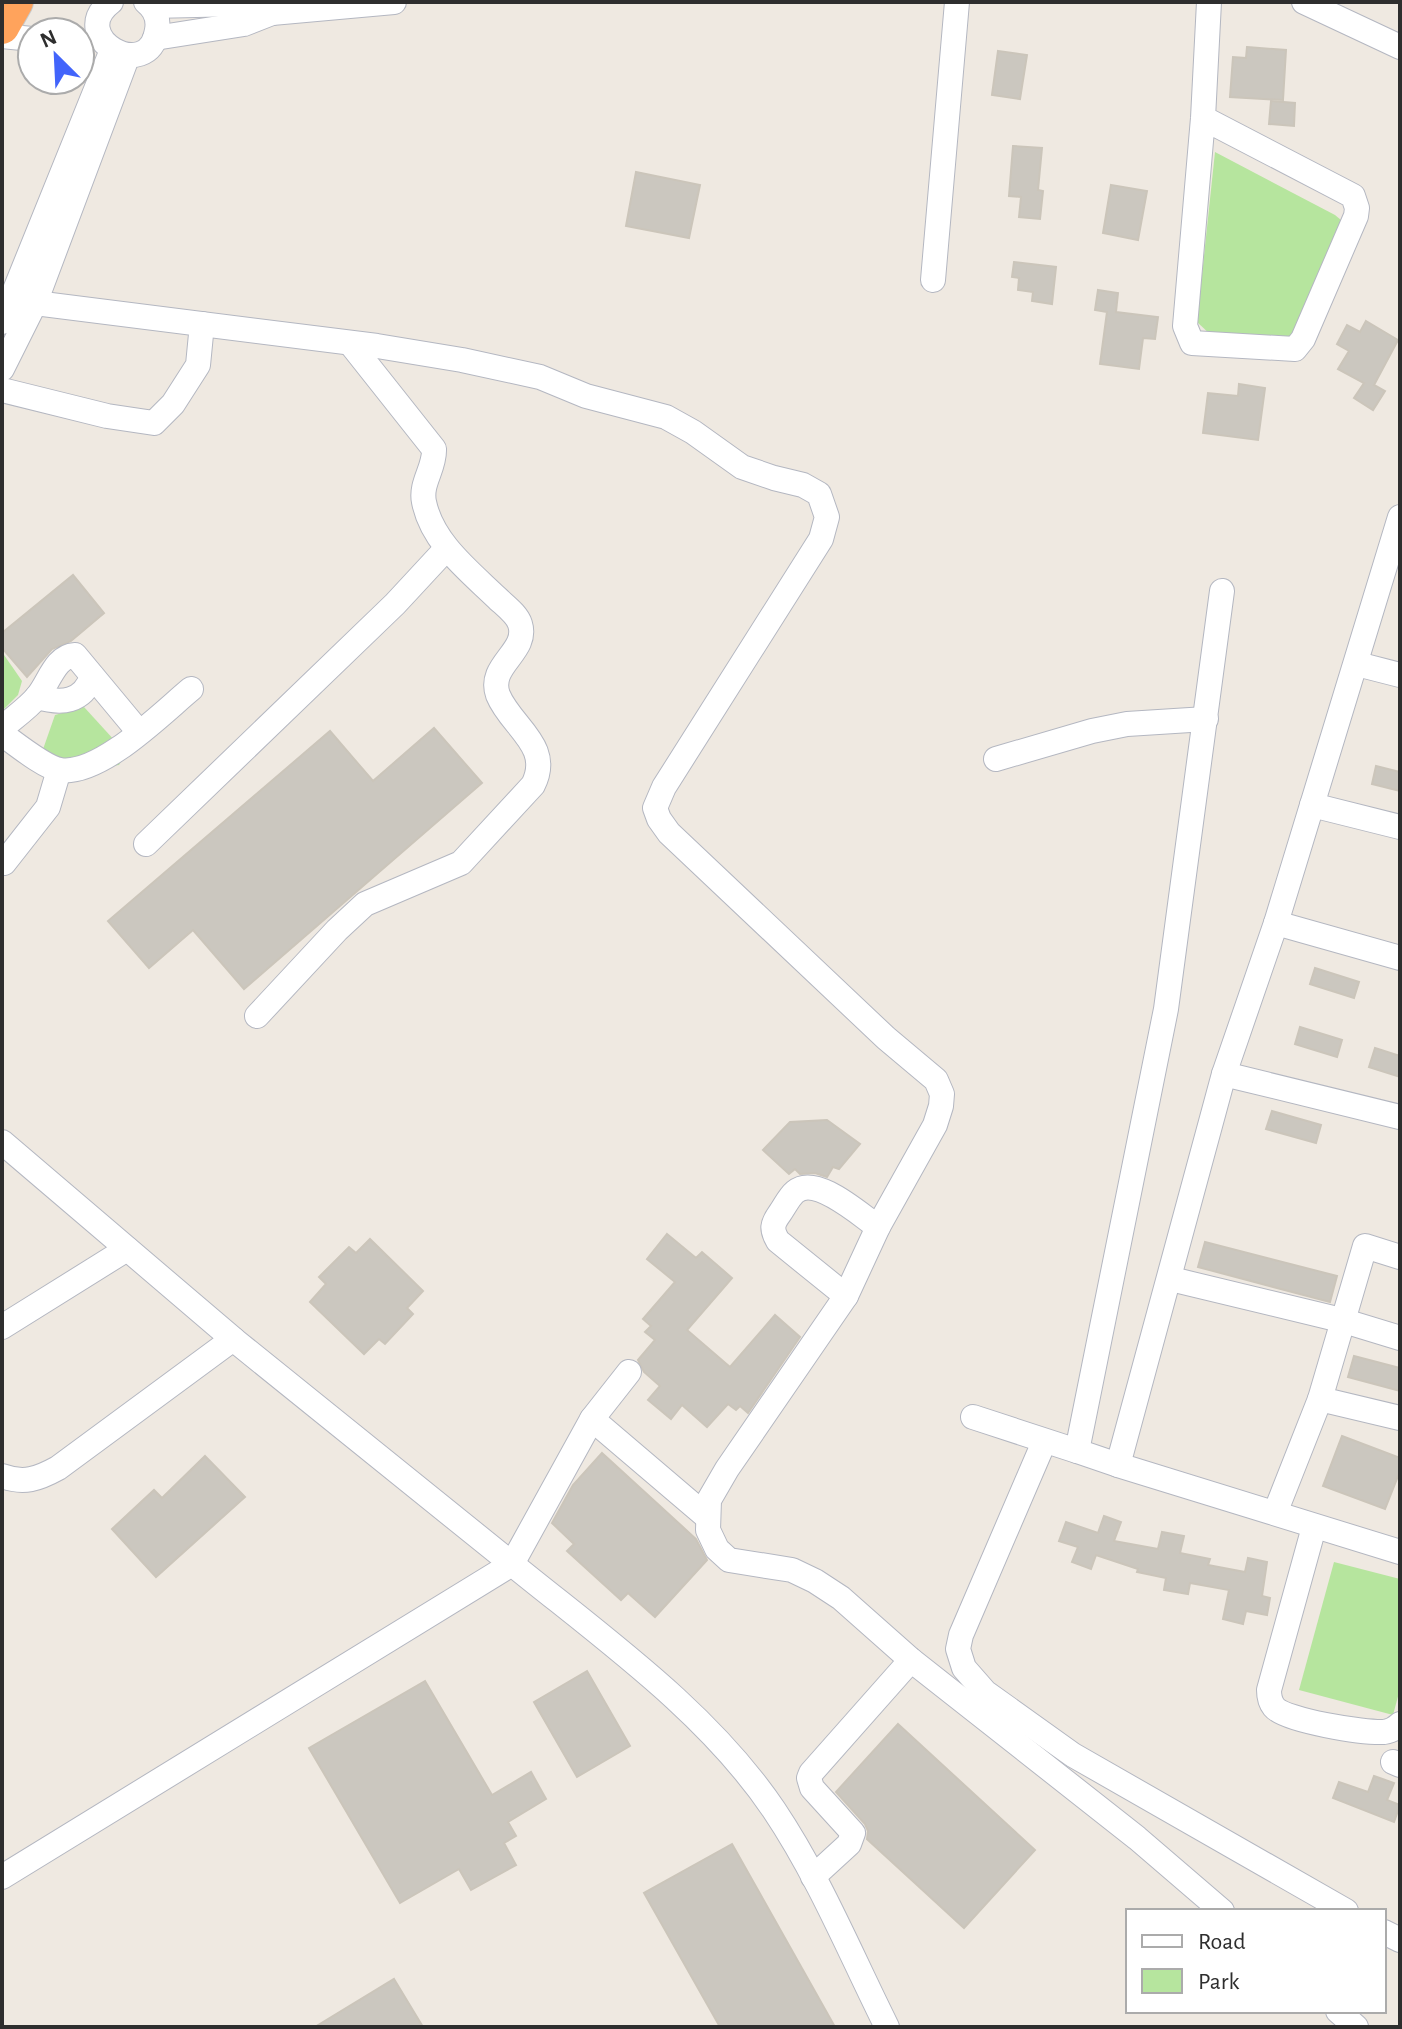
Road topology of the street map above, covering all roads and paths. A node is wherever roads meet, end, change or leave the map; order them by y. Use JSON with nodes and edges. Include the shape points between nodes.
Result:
{"nodes":[{"id":1,"x":16,"y":2,"type":"edge"},
{"id":2,"x":394,"y":2,"type":"edge"},
{"id":3,"x":957,"y":2,"type":"edge"},
{"id":4,"x":1209,"y":2,"type":"edge"},
{"id":5,"x":1304,"y":2,"type":"edge"},
{"id":6,"x":103,"y":3,"type":"edge"},
{"id":7,"x":148,"y":4,"type":"edge"},
{"id":8,"x":272,"y":13,"type":"junction"},
{"id":9,"x":2,"y":27,"type":"edge"},
{"id":10,"x":155,"y":38,"type":"junction"},
{"id":11,"x":105,"y":45,"type":"edge"},
{"id":12,"x":1400,"y":47,"type":"edge"},
{"id":13,"x":1203,"y":118,"type":"junction"},
{"id":14,"x":933,"y":280,"type":"dead end"},
{"id":15,"x":35,"y":303,"type":"junction"},
{"id":16,"x":2,"y":322,"type":"edge"},
{"id":17,"x":202,"y":324,"type":"junction"},
{"id":18,"x":350,"y":343,"type":"junction"},
{"id":19,"x":2,"y":369,"type":"edge"},
{"id":20,"x":2,"y":390,"type":"edge"},
{"id":21,"x":1398,"y":527,"type":"edge"},
{"id":22,"x":446,"y":549,"type":"junction"},
{"id":23,"x":1222,"y":591,"type":"dead end"},
{"id":24,"x":1357,"y":664,"type":"junction"},
{"id":25,"x":1400,"y":675,"type":"edge"},
{"id":26,"x":92,"y":676,"type":"junction"},
{"id":27,"x":191,"y":689,"type":"dead end"},
{"id":28,"x":37,"y":697,"type":"junction"},
{"id":29,"x":1206,"y":719,"type":"junction"},
{"id":30,"x":2,"y":731,"type":"edge"},
{"id":31,"x":139,"y":732,"type":"junction"},
{"id":32,"x":996,"y":759,"type":"dead end"},
{"id":33,"x":59,"y":770,"type":"junction"},
{"id":34,"x":1312,"y":805,"type":"junction"},
{"id":35,"x":1400,"y":827,"type":"edge"},
{"id":36,"x":146,"y":844,"type":"dead end"},
{"id":37,"x":4,"y":863,"type":"edge"},
{"id":38,"x":1276,"y":923,"type":"junction"},
{"id":39,"x":1400,"y":958,"type":"edge"},
{"id":40,"x":257,"y":1016,"type":"dead end"},
{"id":41,"x":1224,"y":1074,"type":"junction"},
{"id":42,"x":1400,"y":1117,"type":"edge"},
{"id":43,"x":2,"y":1142,"type":"edge"},
{"id":44,"x":878,"y":1227,"type":"junction"},
{"id":45,"x":127,"y":1249,"type":"junction"},
{"id":46,"x":1400,"y":1257,"type":"edge"},
{"id":47,"x":1171,"y":1279,"type":"junction"},
{"id":48,"x":846,"y":1296,"type":"junction"},
{"id":49,"x":1341,"y":1320,"type":"junction"},
{"id":50,"x":2,"y":1327,"type":"edge"},
{"id":51,"x":1400,"y":1338,"type":"edge"},
{"id":52,"x":233,"y":1339,"type":"junction"},
{"id":53,"x":629,"y":1372,"type":"dead end"},
{"id":54,"x":1320,"y":1399,"type":"junction"},
{"id":55,"x":973,"y":1417,"type":"dead end"},
{"id":56,"x":1400,"y":1418,"type":"edge"},
{"id":57,"x":592,"y":1419,"type":"junction"},
{"id":58,"x":1044,"y":1442,"type":"junction"},
{"id":59,"x":1077,"y":1451,"type":"junction"},
{"id":60,"x":1118,"y":1465,"type":"junction"},
{"id":61,"x":2,"y":1476,"type":"edge"},
{"id":62,"x":1275,"y":1513,"type":"junction"},
{"id":63,"x":707,"y":1517,"type":"junction"},
{"id":64,"x":1314,"y":1527,"type":"junction"},
{"id":65,"x":1400,"y":1552,"type":"edge"},
{"id":66,"x":512,"y":1564,"type":"junction"},
{"id":67,"x":911,"y":1660,"type":"junction"},
{"id":68,"x":1400,"y":1724,"type":"edge"},
{"id":69,"x":2,"y":1877,"type":"edge"},
{"id":70,"x":813,"y":1877,"type":"junction"},
{"id":71,"x":1220,"y":1909,"type":"edge"},
{"id":72,"x":1342,"y":1909,"type":"edge"},
{"id":73,"x":1340,"y":2013,"type":"edge"},
{"id":74,"x":887,"y":2027,"type":"edge"},
{"id":75,"x":1356,"y":2027,"type":"edge"}],
"edges":[{"from":1,"to":9,"type":"highway"},
{"from":2,"to":8,"type":"lane"},
{"from":3,"to":14,"type":"lane"},
{"from":4,"to":13,"type":"lane"},
{"from":5,"to":12,"type":"lane"},
{"from":6,"to":11,"type":"lane","via":[[99,27]]},
{"from":7,"to":8,"type":"lane","via":[[241,4]]},
{"from":7,"to":10,"type":"lane","via":[[157,16]]},
{"from":8,"to":10,"type":"lane","via":[[244,24]]},
{"from":10,"to":11,"type":"lane","via":[[144,50]]},
{"from":11,"to":15,"type":"lane"},
{"from":11,"to":16,"type":"lane"},
{"from":13,"to":13,"type":"lane","via":[[1185,326],[1192,343],[1295,349],[1356,216],[1356,202]]},
{"from":15,"to":17,"type":"lane"},
{"from":15,"to":19,"type":"lane"},
{"from":17,"to":18,"type":"lane"},
{"from":17,"to":20,"type":"lane","via":[[198,365],[154,423]]},
{"from":18,"to":22,"type":"lane","via":[[434,449],[424,506]]},
{"from":18,"to":44,"type":"lane","via":[[540,377],[586,396],[666,417],[742,467],[819,494],[827,517],[821,539],[655,808],[669,833],[936,1080],[942,1094],[935,1125]]},
{"from":21,"to":24,"type":"lane"},
{"from":22,"to":36,"type":"lane"},
{"from":22,"to":40,"type":"lane","via":[[519,619],[522,636],[496,684],[533,745],[539,772],[461,863],[365,904]]},
{"from":23,"to":29,"type":"lane"},
{"from":24,"to":25,"type":"lane"},
{"from":24,"to":34,"type":"lane"},
{"from":26,"to":28,"type":"lane","via":[[87,690],[76,698]]},
{"from":26,"to":28,"type":"lane","via":[[75,655],[68,655]]},
{"from":26,"to":31,"type":"lane"},
{"from":27,"to":31,"type":"lane"},
{"from":28,"to":30,"type":"lane"},
{"from":29,"to":32,"type":"lane","via":[[1127,724]]},
{"from":29,"to":59,"type":"lane","via":[[1166,1009]]},
{"from":30,"to":33,"type":"lane"},
{"from":31,"to":33,"type":"lane","via":[[98,762]]},
{"from":33,"to":37,"type":"lane","via":[[48,807]]},
{"from":34,"to":35,"type":"lane"},
{"from":34,"to":38,"type":"lane"},
{"from":38,"to":39,"type":"lane"},
{"from":38,"to":41,"type":"lane"},
{"from":41,"to":42,"type":"lane"},
{"from":41,"to":47,"type":"lane"},
{"from":43,"to":45,"type":"lane"},
{"from":44,"to":48,"type":"lane"},
{"from":44,"to":48,"type":"lane","via":[[817,1186],[795,1192],[773,1222],[778,1241]]},
{"from":45,"to":50,"type":"lane"},
{"from":45,"to":52,"type":"lane"},
{"from":46,"to":49,"type":"lane","via":[[1365,1246]]},
{"from":47,"to":49,"type":"lane"},
{"from":47,"to":60,"type":"lane"},
{"from":48,"to":63,"type":"lane","via":[[727,1469],[709,1500]]},
{"from":49,"to":51,"type":"lane"},
{"from":49,"to":54,"type":"lane"},
{"from":52,"to":61,"type":"lane","via":[[58,1468],[25,1482]]},
{"from":52,"to":66,"type":"lane"},
{"from":53,"to":57,"type":"lane"},
{"from":54,"to":56,"type":"lane"},
{"from":54,"to":62,"type":"lane"},
{"from":55,"to":58,"type":"lane"},
{"from":57,"to":63,"type":"lane"},
{"from":57,"to":66,"type":"lane"},
{"from":58,"to":59,"type":"lane"},
{"from":58,"to":72,"type":"lane","via":[[961,1635],[958,1649],[964,1668],[985,1692],[1073,1755]]},
{"from":59,"to":60,"type":"lane"},
{"from":60,"to":62,"type":"lane"},
{"from":62,"to":64,"type":"lane"},
{"from":63,"to":67,"type":"lane","via":[[717,1549],[729,1560],[792,1570],[815,1581]]},
{"from":64,"to":65,"type":"lane"},
{"from":64,"to":68,"type":"lane","via":[[1269,1699],[1285,1715],[1337,1728],[1382,1732]]},
{"from":66,"to":69,"type":"lane"},
{"from":66,"to":70,"type":"lane","via":[[717,1738],[774,1810]]},
{"from":67,"to":70,"type":"lane","via":[[811,1773],[812,1788],[853,1833],[849,1844]]},
{"from":67,"to":71,"type":"lane"},
{"from":70,"to":74,"type":"lane"},
{"from":73,"to":75,"type":"lane"}]}
